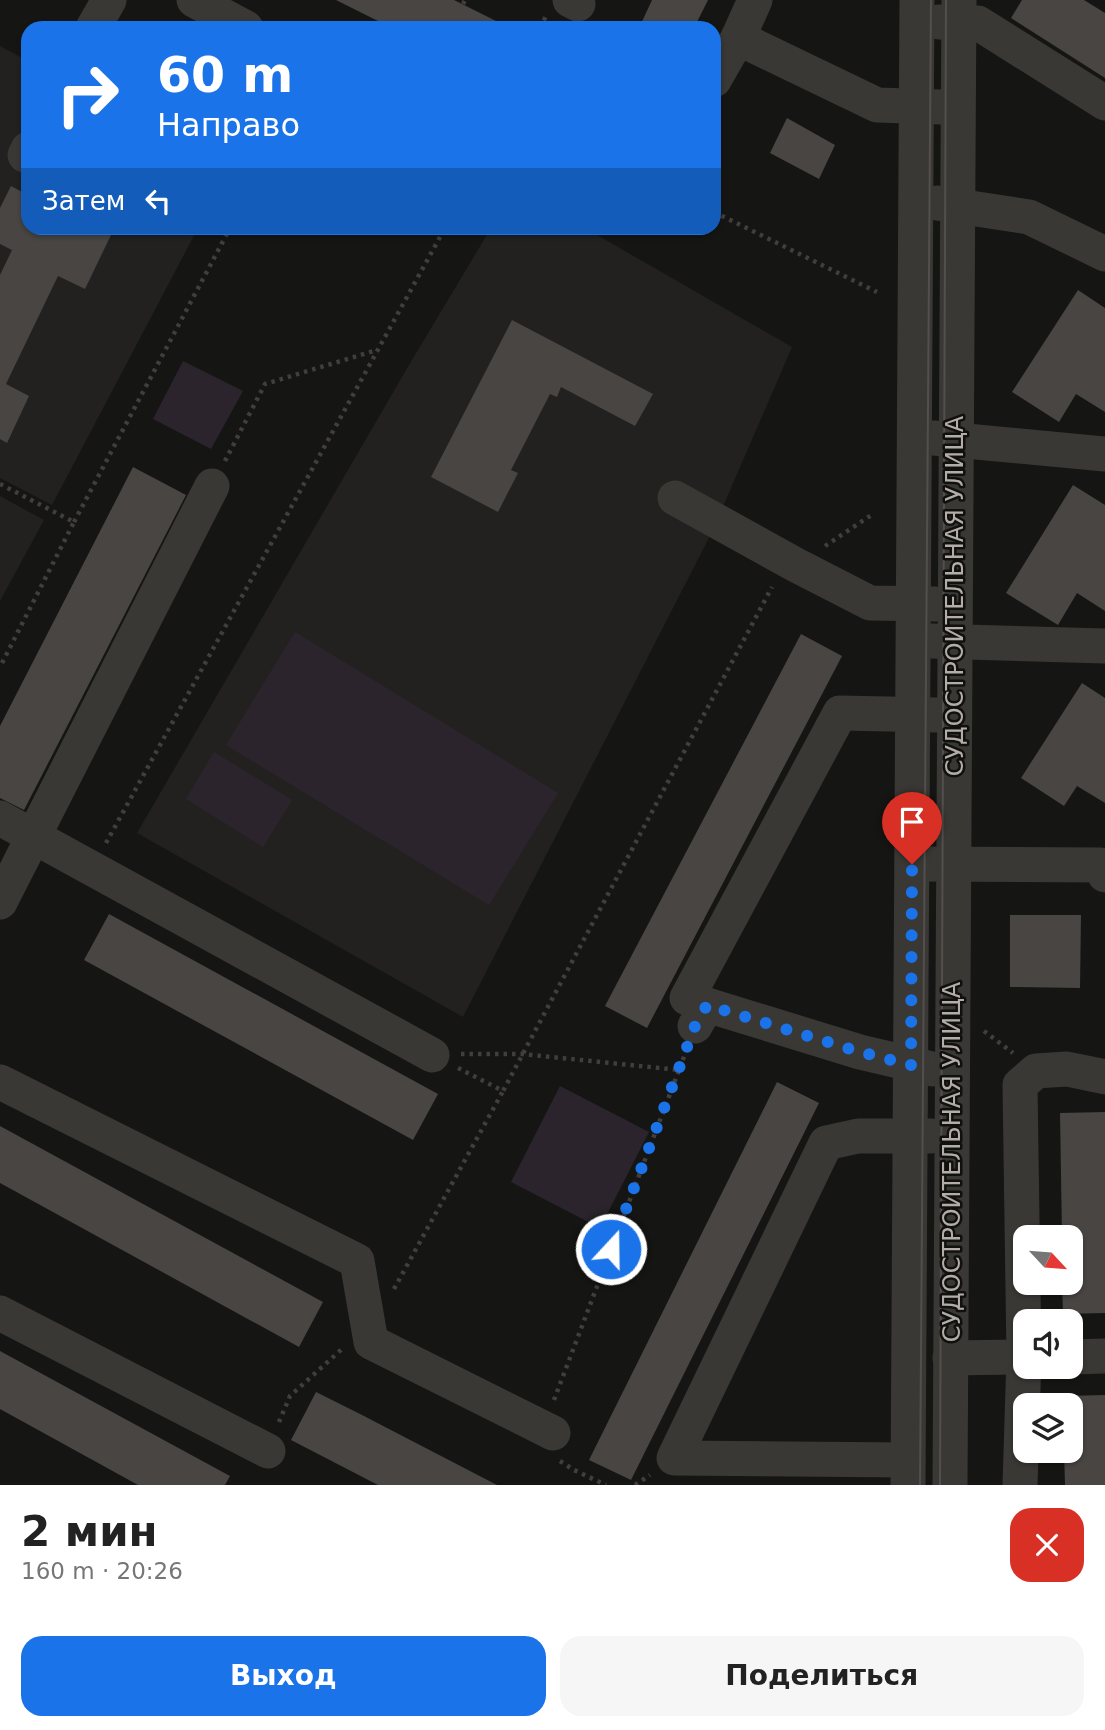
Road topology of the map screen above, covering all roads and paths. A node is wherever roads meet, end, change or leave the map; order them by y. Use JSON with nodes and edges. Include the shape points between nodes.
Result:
{"nodes":[{"id":1,"x":109,"y":0,"type":"edge"},
{"id":2,"x":194,"y":0,"type":"edge"},
{"id":3,"x":755,"y":0,"type":"edge"},
{"id":4,"x":938,"y":11,"type":"edge"},
{"id":5,"x":97,"y":21,"type":"edge"},
{"id":6,"x":233,"y":21,"type":"edge"},
{"id":7,"x":738,"y":38,"type":"junction"},
{"id":8,"x":721,"y":68,"type":"edge"},
{"id":9,"x":1105,"y":103,"type":"edge"},
{"id":10,"x":937,"y":107,"type":"junction"},
{"id":11,"x":937,"y":203,"type":"junction"},
{"id":12,"x":721,"y":215,"type":"edge"},
{"id":13,"x":226,"y":235,"type":"edge"},
{"id":14,"x":441,"y":235,"type":"edge"},
{"id":15,"x":1105,"y":254,"type":"edge"},
{"id":16,"x":877,"y":292,"type":"dead end"},
{"id":17,"x":377,"y":350,"type":"junction"},
{"id":18,"x":936,"y":438,"type":"junction"},
{"id":19,"x":1105,"y":454,"type":"edge"},
{"id":20,"x":0,"y":484,"type":"edge"},
{"id":21,"x":212,"y":486,"type":"joint"},
{"id":22,"x":675,"y":498,"type":"dead end"},
{"id":23,"x":74,"y":522,"type":"junction"},
{"id":24,"x":776,"y":578,"type":"dead end"},
{"id":25,"x":934,"y":604,"type":"junction"},
{"id":26,"x":934,"y":641,"type":"junction"},
{"id":27,"x":1105,"y":646,"type":"edge"},
{"id":28,"x":0,"y":667,"type":"edge"},
{"id":29,"x":934,"y":715,"type":"junction"},
{"id":30,"x":0,"y":818,"type":"edge"},
{"id":31,"x":33,"y":836,"type":"junction"},
{"id":32,"x":933,"y":864,"type":"junction"},
{"id":33,"x":92,"y":868,"type":"junction"},
{"id":34,"x":1104,"y":869,"type":"edge"},
{"id":35,"x":0,"y":902,"type":"edge"},
{"id":36,"x":701,"y":1016,"type":"junction"},
{"id":37,"x":522,"y":1054,"type":"junction"},
{"id":38,"x":432,"y":1055,"type":"junction"},
{"id":39,"x":932,"y":1068,"type":"junction"},
{"id":40,"x":679,"y":1070,"type":"junction"},
{"id":41,"x":1105,"y":1077,"type":"edge"},
{"id":42,"x":0,"y":1082,"type":"edge"},
{"id":43,"x":931,"y":1136,"type":"junction"},
{"id":44,"x":1024,"y":1309,"type":"edge"},
{"id":45,"x":0,"y":1312,"type":"edge"},
{"id":46,"x":1105,"y":1356,"type":"edge"},
{"id":47,"x":1013,"y":1357,"type":"edge"},
{"id":48,"x":1083,"y":1357,"type":"edge"},
{"id":49,"x":950,"y":1358,"type":"junction"},
{"id":50,"x":1024,"y":1379,"type":"edge"},
{"id":51,"x":548,"y":1430,"type":"joint"},
{"id":52,"x":268,"y":1451,"type":"dead end"},
{"id":53,"x":915,"y":1477,"type":"edge"},
{"id":54,"x":950,"y":1485,"type":"edge"},
{"id":55,"x":1020,"y":1485,"type":"edge"}],
"edges":[{"from":1,"to":5,"type":"street"},
{"from":2,"to":6,"type":"street"},
{"from":3,"to":7,"type":"street"},
{"from":4,"to":9,"type":"street","via":[[978,23]]},
{"from":4,"to":10,"type":"street","name":"СУДОСТРОИТЕЛЬНАЯ УЛИЦА"},
{"from":7,"to":8,"type":"street"},
{"from":7,"to":10,"type":"street","via":[[877,105]]},
{"from":10,"to":11,"type":"street","name":"СУДОСТРОИТЕЛЬНАЯ УЛИЦА"},
{"from":11,"to":15,"type":"street","via":[[1030,217]]},
{"from":11,"to":18,"type":"street","name":"СУДОСТРОИТЕЛЬНАЯ УЛИЦА"},
{"from":12,"to":16,"type":"path"},
{"from":13,"to":23,"type":"path"},
{"from":14,"to":17,"type":"path"},
{"from":17,"to":21,"type":"path","via":[[265,384]]},
{"from":17,"to":33,"type":"path"},
{"from":18,"to":19,"type":"street"},
{"from":18,"to":25,"type":"street","name":"СУДОСТРОИТЕЛЬНАЯ УЛИЦА"},
{"from":20,"to":23,"type":"path"},
{"from":21,"to":31,"type":"street"},
{"from":22,"to":25,"type":"street","via":[[870,603]]},
{"from":23,"to":28,"type":"path"},
{"from":24,"to":37,"type":"path"},
{"from":25,"to":26,"type":"street","name":"СУДОСТРОИТЕЛЬНАЯ УЛИЦА"},
{"from":26,"to":27,"type":"street"},
{"from":26,"to":29,"type":"street","name":"СУДОСТРОИТЕЛЬНАЯ УЛИЦА"},
{"from":29,"to":32,"type":"street","name":"СУДОСТРОИТЕЛЬНАЯ УЛИЦА"},
{"from":29,"to":36,"type":"street","via":[[841,713],[687,998]]},
{"from":30,"to":31,"type":"street"},
{"from":31,"to":33,"type":"street"},
{"from":31,"to":35,"type":"street"},
{"from":32,"to":34,"type":"street"},
{"from":32,"to":39,"type":"street","name":"СУДОСТРОИТЕЛЬНАЯ УЛИЦА"},
{"from":33,"to":38,"type":"street"},
{"from":36,"to":39,"type":"street"},
{"from":36,"to":40,"type":"path"},
{"from":37,"to":38,"type":"path"},
{"from":37,"to":38,"type":"path","via":[[503,1091]]},
{"from":37,"to":40,"type":"path"},
{"from":39,"to":43,"type":"street","name":"СУДОСТРОИТЕЛЬНАЯ УЛИЦА"},
{"from":40,"to":51,"type":"path"},
{"from":41,"to":44,"type":"street","via":[[1067,1069],[1036,1071],[1020,1084]]},
{"from":42,"to":51,"type":"street","via":[[357,1261],[371,1342]]},
{"from":43,"to":49,"type":"street","name":"СУДОСТРОИТЕЛЬНАЯ УЛИЦА"},
{"from":43,"to":53,"type":"street","name":"СУДОСТРОИТЕЛЬНАЯ УЛИЦА"},
{"from":43,"to":53,"type":"street","via":[[858,1136],[826,1143],[674,1458]]},
{"from":45,"to":52,"type":"street"},
{"from":46,"to":48,"type":"street"},
{"from":47,"to":49,"type":"street"},
{"from":49,"to":54,"type":"street","name":"СУДОСТРОИТЕЛЬНАЯ УЛИЦА"},
{"from":50,"to":55,"type":"street"}]}
